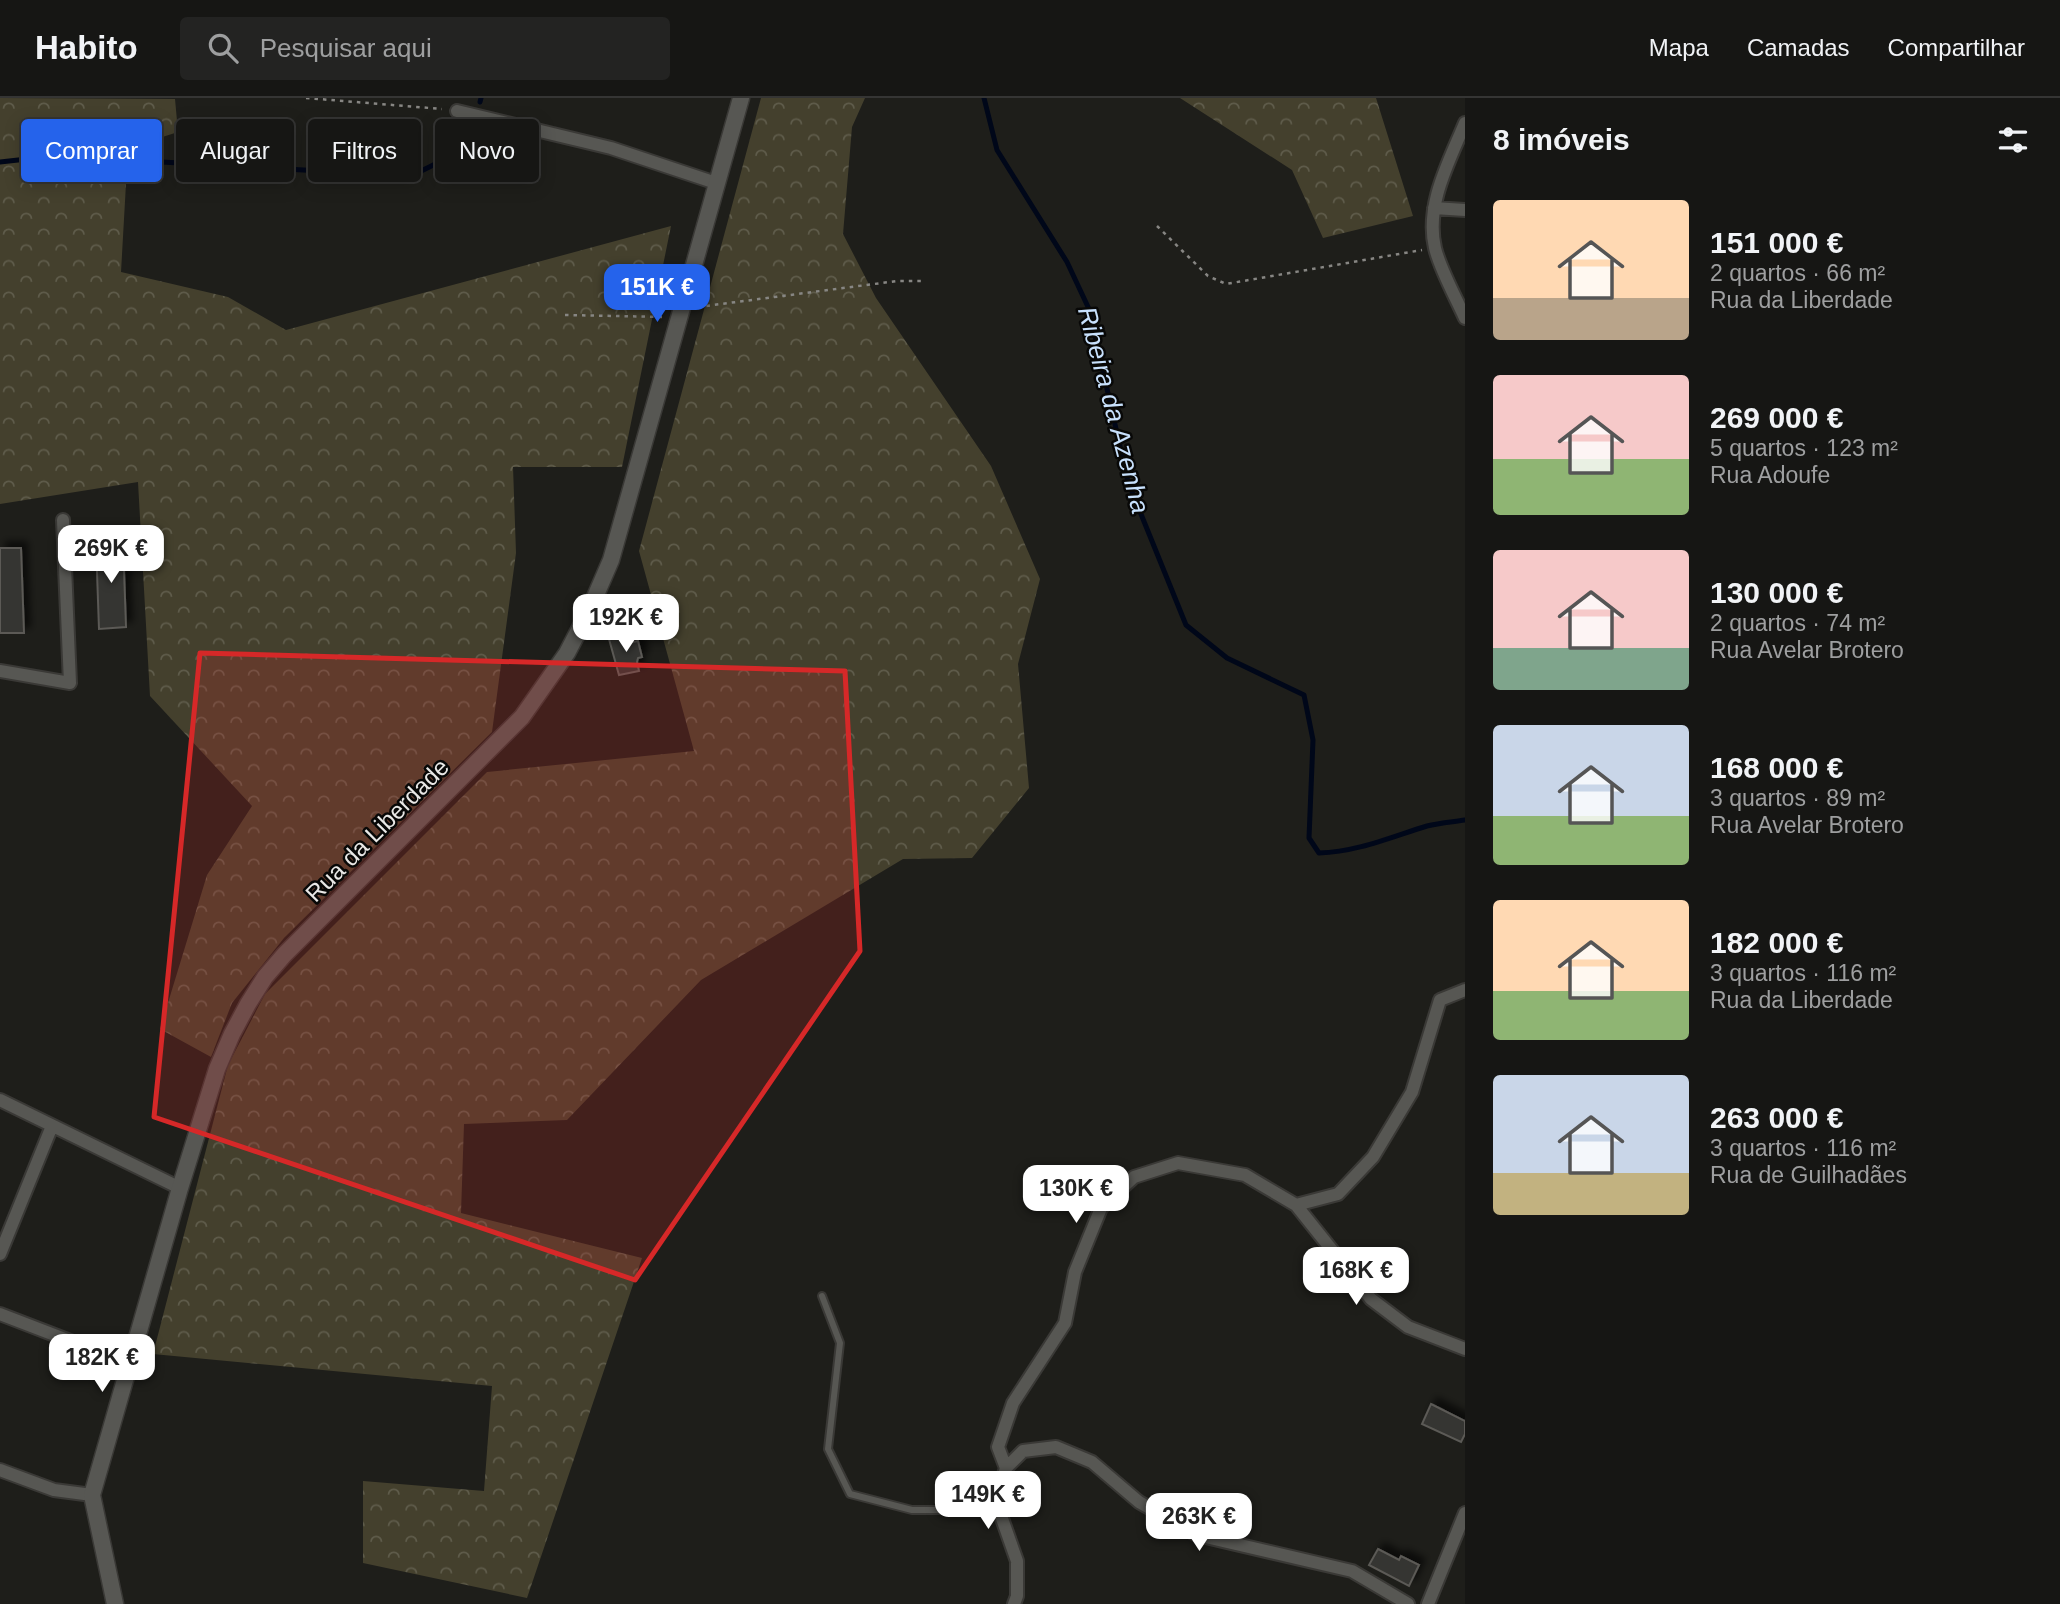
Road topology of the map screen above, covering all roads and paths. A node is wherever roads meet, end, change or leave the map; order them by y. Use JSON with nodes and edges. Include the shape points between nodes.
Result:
{"nodes":[{"id":1,"x":306,"y":98,"type":"edge"},
{"id":2,"x":741,"y":98,"type":"edge"},
{"id":3,"x":457,"y":111,"type":"joint"},
{"id":4,"x":1465,"y":123,"type":"edge"},
{"id":5,"x":716,"y":183,"type":"junction"},
{"id":6,"x":1434,"y":208,"type":"junction"},
{"id":7,"x":1465,"y":210,"type":"edge"},
{"id":8,"x":1157,"y":226,"type":"dead end"},
{"id":9,"x":1435,"y":248,"type":"junction"},
{"id":10,"x":922,"y":281,"type":"dead end"},
{"id":11,"x":679,"y":313,"type":"junction"},
{"id":12,"x":565,"y":315,"type":"dead end"},
{"id":13,"x":1465,"y":318,"type":"edge"},
{"id":14,"x":63,"y":520,"type":"dead end"},
{"id":15,"x":0,"y":671,"type":"edge"},
{"id":16,"x":1465,"y":990,"type":"edge"},
{"id":17,"x":0,"y":1100,"type":"edge"},
{"id":18,"x":52,"y":1126,"type":"junction"},
{"id":19,"x":180,"y":1188,"type":"junction"},
{"id":20,"x":1296,"y":1205,"type":"junction"},
{"id":21,"x":0,"y":1254,"type":"edge"},
{"id":22,"x":822,"y":1296,"type":"dead end"},
{"id":23,"x":0,"y":1314,"type":"edge"},
{"id":24,"x":1465,"y":1349,"type":"edge"},
{"id":25,"x":130,"y":1364,"type":"junction"},
{"id":26,"x":1006,"y":1468,"type":"junction"},
{"id":27,"x":0,"y":1470,"type":"edge"},
{"id":28,"x":92,"y":1495,"type":"junction"},
{"id":29,"x":999,"y":1510,"type":"junction"},
{"id":30,"x":1465,"y":1513,"type":"edge"},
{"id":31,"x":115,"y":1604,"type":"edge"},
{"id":32,"x":1014,"y":1604,"type":"edge"},
{"id":33,"x":1408,"y":1604,"type":"edge"},
{"id":34,"x":1428,"y":1604,"type":"edge"}],
"edges":[{"from":1,"to":3,"type":"path"},
{"from":2,"to":5,"type":"street","name":"Rua da Liberdade"},
{"from":3,"to":5,"type":"street","via":[[611,148]]},
{"from":4,"to":6,"type":"street"},
{"from":5,"to":11,"type":"street","name":"Rua da Liberdade"},
{"from":6,"to":7,"type":"street"},
{"from":6,"to":9,"type":"street"},
{"from":8,"to":9,"type":"path","via":[[1208,275],[1226,284]]},
{"from":9,"to":13,"type":"street"},
{"from":10,"to":11,"type":"path","via":[[697,307]]},
{"from":11,"to":12,"type":"path","via":[[665,317]]},
{"from":11,"to":19,"type":"street","name":"Rua da Liberdade","via":[[611,560],[567,653],[522,717],[265,977],[217,1069]]},
{"from":14,"to":15,"type":"street","via":[[70,683]]},
{"from":16,"to":20,"type":"street","via":[[1440,1000],[1412,1092],[1373,1157],[1338,1195]]},
{"from":17,"to":18,"type":"street"},
{"from":18,"to":19,"type":"street"},
{"from":18,"to":21,"type":"street"},
{"from":19,"to":25,"type":"street","name":"Rua da Liberdade"},
{"from":20,"to":24,"type":"street","via":[[1371,1299],[1408,1327]]},
{"from":20,"to":26,"type":"street","via":[[1245,1175],[1178,1163],[1134,1177],[1101,1208],[1075,1272],[1066,1323],[1013,1403],[999,1447]]},
{"from":22,"to":29,"type":"lane","via":[[840,1343],[828,1449],[850,1494],[912,1510]]},
{"from":23,"to":25,"type":"street"},
{"from":25,"to":28,"type":"street","name":"Rua da Liberdade"},
{"from":26,"to":29,"type":"street"},
{"from":26,"to":33,"type":"street","via":[[1023,1451],[1056,1447],[1092,1462],[1139,1502],[1197,1535],[1352,1571]]},
{"from":27,"to":28,"type":"street","via":[[54,1490]]},
{"from":28,"to":31,"type":"street","name":"Rua da Liberdade"},
{"from":29,"to":32,"type":"street","via":[[1017,1561]]},
{"from":30,"to":34,"type":"street"}]}
